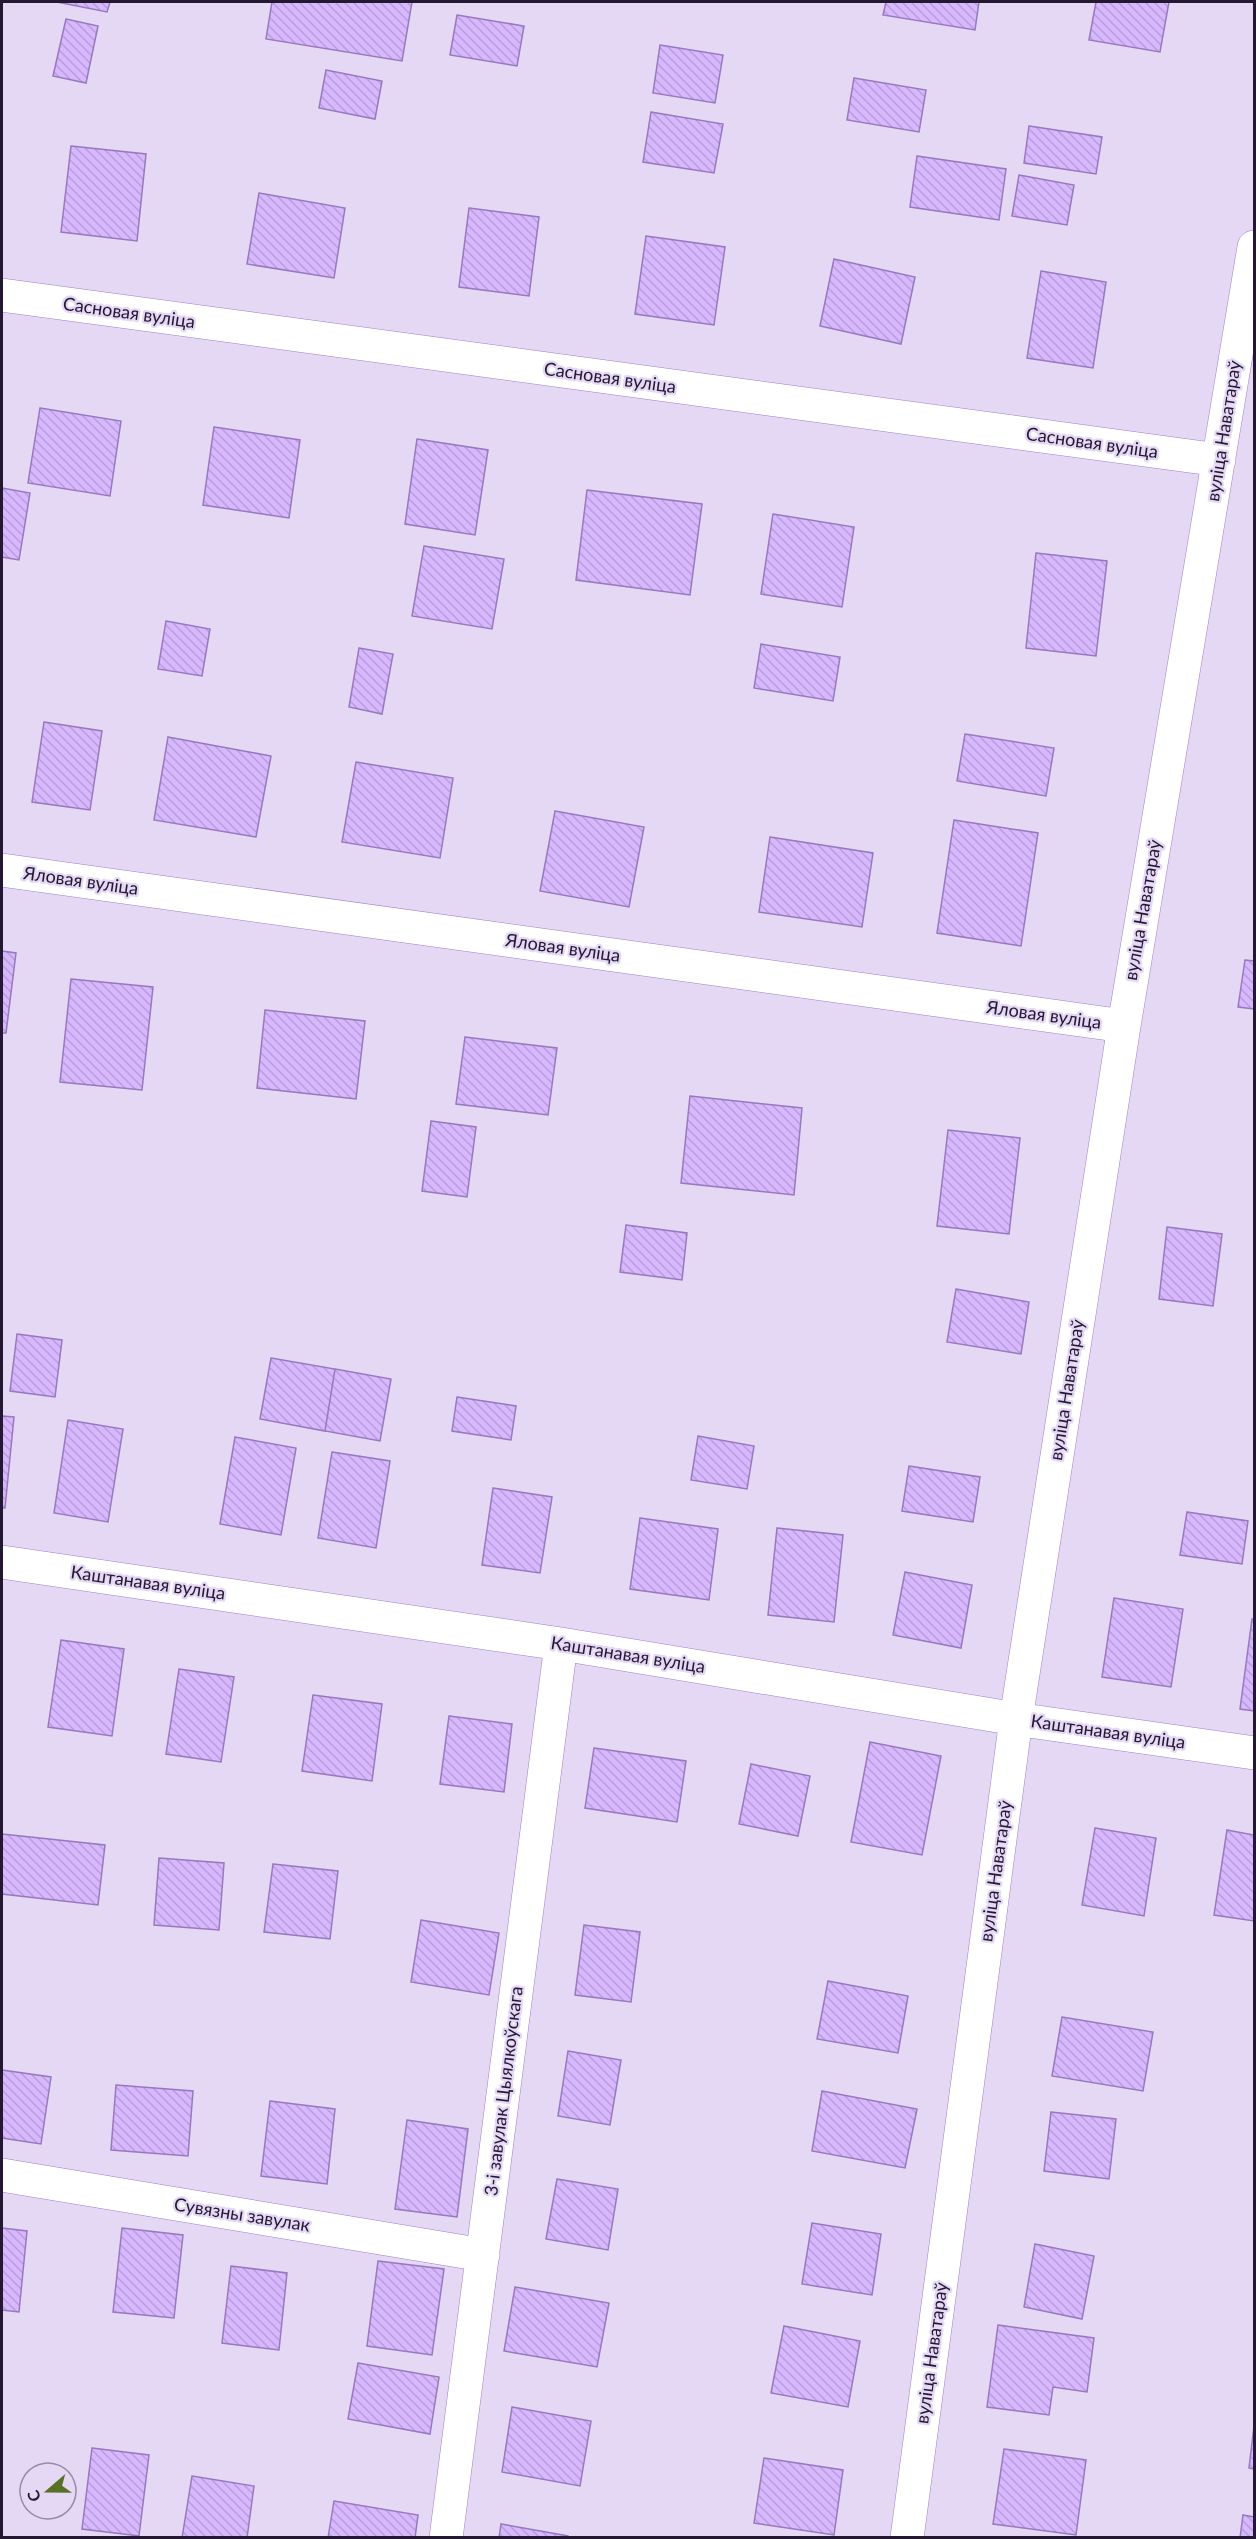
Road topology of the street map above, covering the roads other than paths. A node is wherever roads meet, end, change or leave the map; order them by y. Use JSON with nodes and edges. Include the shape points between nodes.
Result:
{"nodes":[{"id":1,"x":1254,"y":247,"type":"edge"},
{"id":2,"x":2,"y":295,"type":"edge"},
{"id":3,"x":1219,"y":460,"type":"junction"},
{"id":4,"x":2,"y":870,"type":"edge"},
{"id":5,"x":1124,"y":1026,"type":"junction"},
{"id":6,"x":2,"y":1562,"type":"edge"},
{"id":7,"x":561,"y":1644,"type":"junction"},
{"id":8,"x":1016,"y":1719,"type":"junction"},
{"id":9,"x":1254,"y":1753,"type":"edge"},
{"id":10,"x":2,"y":2175,"type":"edge"},
{"id":11,"x":483,"y":2255,"type":"junction"},
{"id":12,"x":446,"y":2538,"type":"edge"},
{"id":13,"x":907,"y":2538,"type":"edge"}],
"edges":[{"from":1,"to":3,"type":"street","name":"вуліца Наватараў"},
{"from":2,"to":3,"type":"street","name":"Сасновая вуліца"},
{"from":3,"to":5,"type":"street","name":"вуліца Наватараў"},
{"from":4,"to":5,"type":"street","name":"Яловая вуліца"},
{"from":5,"to":8,"type":"street","name":"вуліца Наватараў"},
{"from":6,"to":7,"type":"street","name":"Каштанавая вуліца"},
{"from":7,"to":8,"type":"street","name":"Каштанавая вуліца"},
{"from":7,"to":11,"type":"street","name":"3-і завулак Цыялкоўскага"},
{"from":8,"to":9,"type":"street","name":"Каштанавая вуліца"},
{"from":8,"to":13,"type":"street","name":"вуліца Наватараў"},
{"from":10,"to":11,"type":"street","name":"Сувязны завулак"},
{"from":11,"to":12,"type":"street","name":"3-і завулак Цыялкоўскага"}]}
